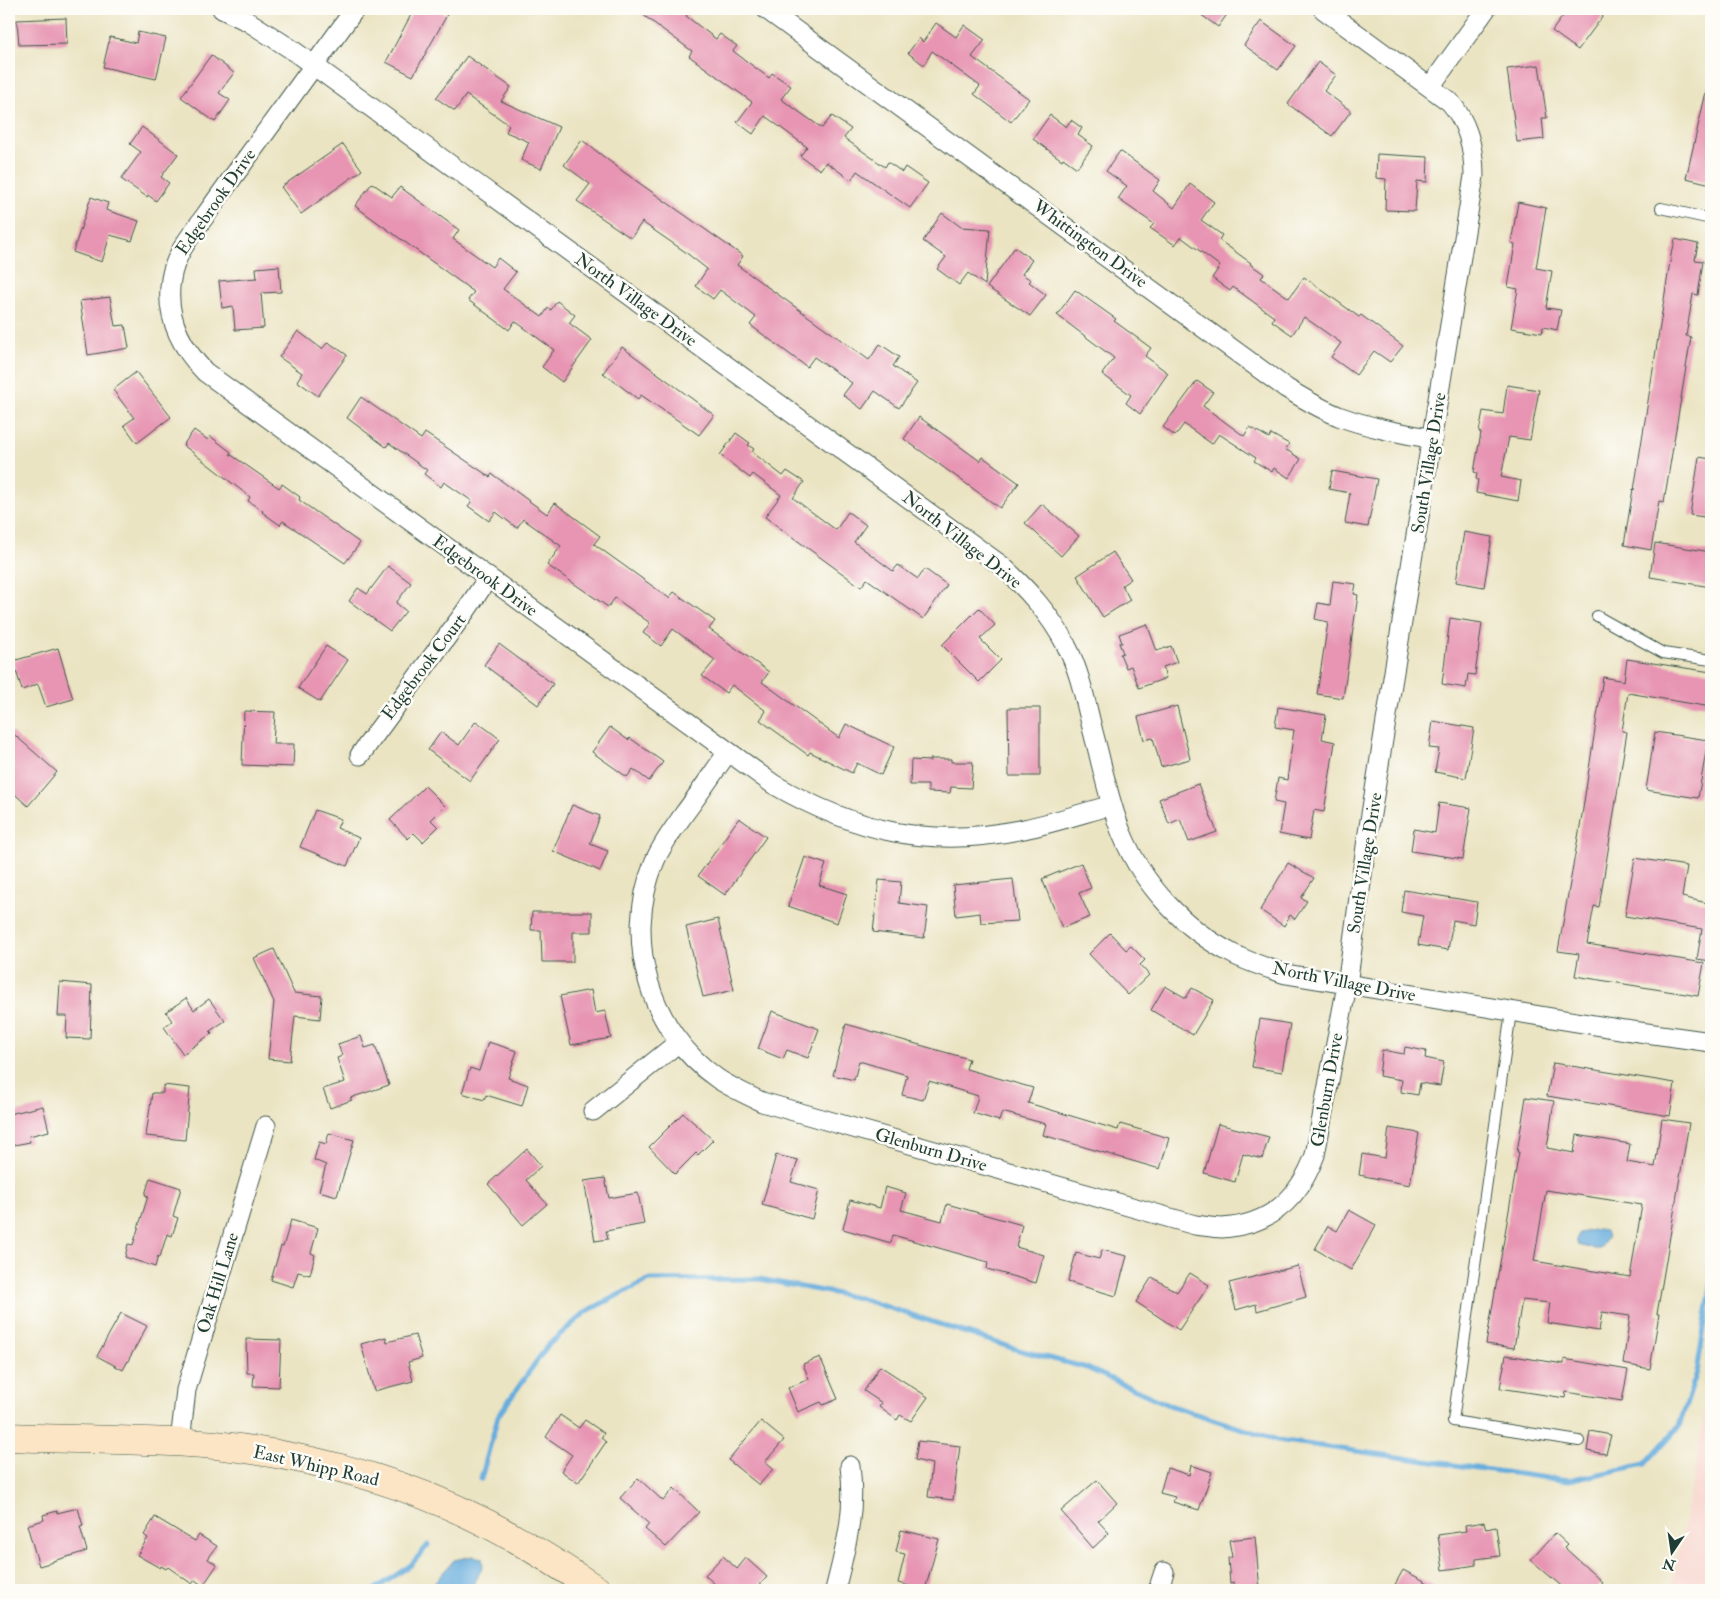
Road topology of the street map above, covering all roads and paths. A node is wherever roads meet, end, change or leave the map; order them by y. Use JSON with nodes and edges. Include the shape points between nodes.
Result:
{"nodes":[{"id":1,"x":222,"y":9,"type":"edge"},
{"id":2,"x":355,"y":9,"type":"edge"},
{"id":3,"x":766,"y":9,"type":"edge"},
{"id":4,"x":1323,"y":9,"type":"edge"},
{"id":5,"x":1486,"y":9,"type":"edge"},
{"id":6,"x":314,"y":66,"type":"junction"},
{"id":7,"x":1430,"y":87,"type":"junction"},
{"id":8,"x":1661,"y":208,"type":"dead end"},
{"id":9,"x":1711,"y":219,"type":"edge"},
{"id":10,"x":1432,"y":439,"type":"junction"},
{"id":11,"x":488,"y":578,"type":"junction"},
{"id":12,"x":1597,"y":616,"type":"dead end"},
{"id":13,"x":1711,"y":660,"type":"edge"},
{"id":14,"x":728,"y":752,"type":"junction"},
{"id":15,"x":360,"y":755,"type":"dead end"},
{"id":16,"x":1112,"y":805,"type":"junction"},
{"id":17,"x":1347,"y":984,"type":"junction"},
{"id":18,"x":1512,"y":1012,"type":"junction"},
{"id":19,"x":679,"y":1042,"type":"junction"},
{"id":20,"x":1711,"y":1042,"type":"edge"},
{"id":21,"x":593,"y":1111,"type":"dead end"},
{"id":22,"x":266,"y":1126,"type":"dead end"},
{"id":23,"x":9,"y":1437,"type":"edge"},
{"id":24,"x":1578,"y":1441,"type":"dead end"},
{"id":25,"x":180,"y":1442,"type":"junction"},
{"id":26,"x":850,"y":1466,"type":"dead end"},
{"id":27,"x":1164,"y":1572,"type":"dead end"},
{"id":28,"x":597,"y":1590,"type":"edge"},
{"id":29,"x":835,"y":1590,"type":"edge"},
{"id":30,"x":1158,"y":1590,"type":"edge"}],
"edges":[{"from":1,"to":6,"type":"street","name":"North Village Drive","via":[[249,22]]},
{"from":2,"to":6,"type":"street"},
{"from":3,"to":10,"type":"street","name":"Whittington Drive","via":[[1286,388],[1340,417]]},
{"from":4,"to":7,"type":"street","name":"South Village Drive"},
{"from":5,"to":7,"type":"street"},
{"from":6,"to":11,"type":"street","name":"Edgebrook Drive","via":[[184,246],[176,262],[170,296],[179,338],[205,372]]},
{"from":6,"to":16,"type":"street","name":"North Village Drive","via":[[1002,566],[1030,592],[1067,647],[1078,673]]},
{"from":7,"to":10,"type":"street","name":"South Village Drive","via":[[1459,113],[1466,126],[1474,158],[1474,176]]},
{"from":8,"to":9,"type":"lane"},
{"from":10,"to":17,"type":"street","name":"South Village Drive","via":[[1367,839]]},
{"from":11,"to":14,"type":"street","name":"Edgebrook Drive"},
{"from":11,"to":15,"type":"street","name":"Edgebrook Court"},
{"from":12,"to":13,"type":"lane","via":[[1663,652]]},
{"from":14,"to":16,"type":"street","name":"Edgebrook Drive","via":[[802,801],[864,826],[903,834],[981,836],[1025,829]]},
{"from":14,"to":19,"type":"street","name":"Glenburn Drive","via":[[665,841],[654,862],[642,908],[643,961],[649,985],[658,1008]]},
{"from":16,"to":17,"type":"street","name":"North Village Drive","via":[[1122,835],[1139,868],[1161,898],[1208,940],[1259,966]]},
{"from":17,"to":18,"type":"street","name":"North Village Drive"},
{"from":17,"to":19,"type":"street","name":"Glenburn Drive","via":[[1315,1155],[1309,1172],[1300,1188],[1273,1213],[1256,1221],[1220,1228],[1195,1225],[762,1102],[717,1078]]},
{"from":18,"to":20,"type":"street","name":"North Village Drive"},
{"from":18,"to":24,"type":"lane","via":[[1453,1421]]},
{"from":19,"to":21,"type":"street"},
{"from":22,"to":25,"type":"street","name":"Oak Hill Lane","via":[[186,1390]]},
{"from":23,"to":25,"type":"main road","name":"East Whipp Road"},
{"from":25,"to":28,"type":"main road","name":"East Whipp Road","via":[[299,1458],[389,1483],[482,1521]]},
{"from":26,"to":29,"type":"street","via":[[853,1508]]},
{"from":27,"to":30,"type":"street"}]}
